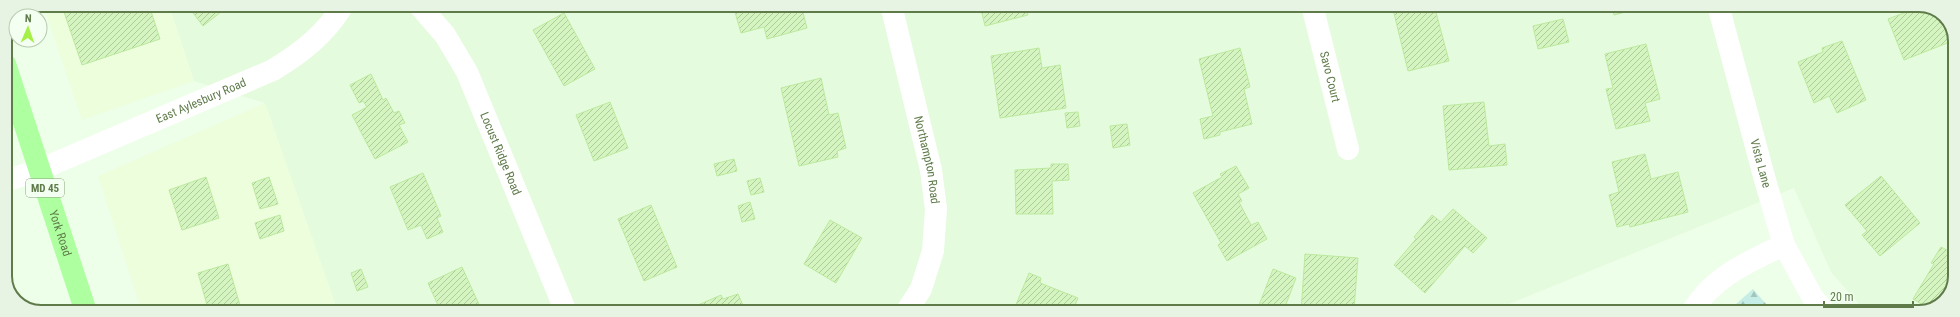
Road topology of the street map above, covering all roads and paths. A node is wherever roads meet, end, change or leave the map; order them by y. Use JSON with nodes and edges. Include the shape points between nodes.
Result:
{"nodes":[{"id":1,"x":338,"y":12,"type":"edge"},
{"id":2,"x":425,"y":12,"type":"edge"},
{"id":3,"x":893,"y":12,"type":"edge"},
{"id":4,"x":1314,"y":12,"type":"edge"},
{"id":5,"x":1722,"y":12,"type":"edge"},
{"id":6,"x":12,"y":85,"type":"edge"},
{"id":7,"x":1348,"y":149,"type":"dead end"},
{"id":8,"x":40,"y":170,"type":"junction"},
{"id":9,"x":12,"y":179,"type":"edge"},
{"id":10,"x":1784,"y":245,"type":"junction"},
{"id":11,"x":84,"y":305,"type":"edge"},
{"id":12,"x":563,"y":305,"type":"edge"},
{"id":13,"x":911,"y":305,"type":"edge"},
{"id":14,"x":1696,"y":305,"type":"edge"},
{"id":15,"x":1819,"y":305,"type":"edge"}],
"edges":[{"from":1,"to":8,"type":"street","name":"East Aylesbury Road","via":[[322,34],[297,56],[273,70]]},
{"from":2,"to":12,"type":"street","name":"Locust Ridge Road","via":[[445,35],[467,72]]},
{"from":3,"to":13,"type":"street","name":"Northampton Road","via":[[931,170],[936,209],[933,251],[921,289]]},
{"from":4,"to":7,"type":"street","name":"Savo Court"},
{"from":5,"to":10,"type":"street","name":"Vista Lane"},
{"from":6,"to":8,"type":"main road","name":"York Road","number":"MD 45"},
{"from":8,"to":9,"type":"street","name":"East Aylesbury Road"},
{"from":8,"to":11,"type":"main road","name":"York Road","number":"MD 45"},
{"from":10,"to":14,"type":"street","via":[[1740,266],[1714,285]]},
{"from":10,"to":15,"type":"street","name":"Vista Lane"}]}
